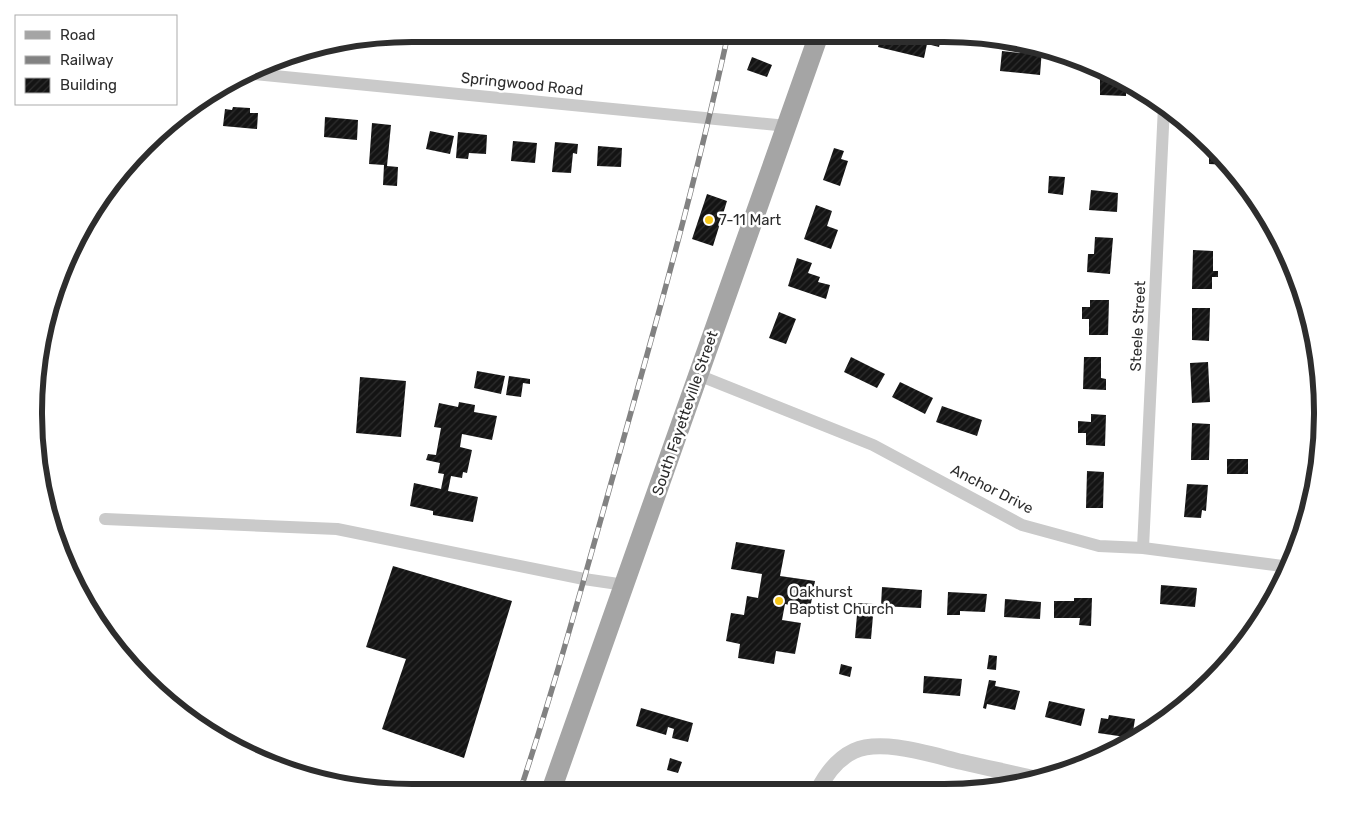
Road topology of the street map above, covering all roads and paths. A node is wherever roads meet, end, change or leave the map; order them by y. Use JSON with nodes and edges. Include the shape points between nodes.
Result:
{"nodes":[{"id":1,"x":817,"y":42,"type":"edge"},
{"id":2,"x":263,"y":75,"type":"edge"},
{"id":3,"x":1164,"y":115,"type":"edge"},
{"id":4,"x":787,"y":126,"type":"junction"},
{"id":5,"x":698,"y":375,"type":"junction"},
{"id":6,"x":105,"y":519,"type":"dead end"},
{"id":7,"x":1143,"y":548,"type":"junction"},
{"id":8,"x":1281,"y":566,"type":"edge"},
{"id":9,"x":624,"y":585,"type":"junction"},
{"id":10,"x":1020,"y":775,"type":"edge"},
{"id":11,"x":555,"y":784,"type":"edge"},
{"id":12,"x":821,"y":784,"type":"edge"}],
"edges":[{"from":1,"to":4,"type":"main road","name":"South Fayetteville Street"},
{"from":2,"to":4,"type":"street","name":"Springwood Road"},
{"from":3,"to":7,"type":"street","name":"Steele Street"},
{"from":4,"to":5,"type":"main road","name":"South Fayetteville Street"},
{"from":5,"to":7,"type":"street","name":"Anchor Drive","via":[[874,445],[1022,525],[1099,546]]},
{"from":5,"to":9,"type":"main road","name":"South Fayetteville Street"},
{"from":6,"to":9,"type":"street","via":[[337,529]]},
{"from":7,"to":8,"type":"street","name":"Anchor Drive"},
{"from":9,"to":11,"type":"main road","name":"South Fayetteville Street"},
{"from":10,"to":12,"type":"street","via":[[908,750],[873,747],[855,750],[844,757]]}]}
